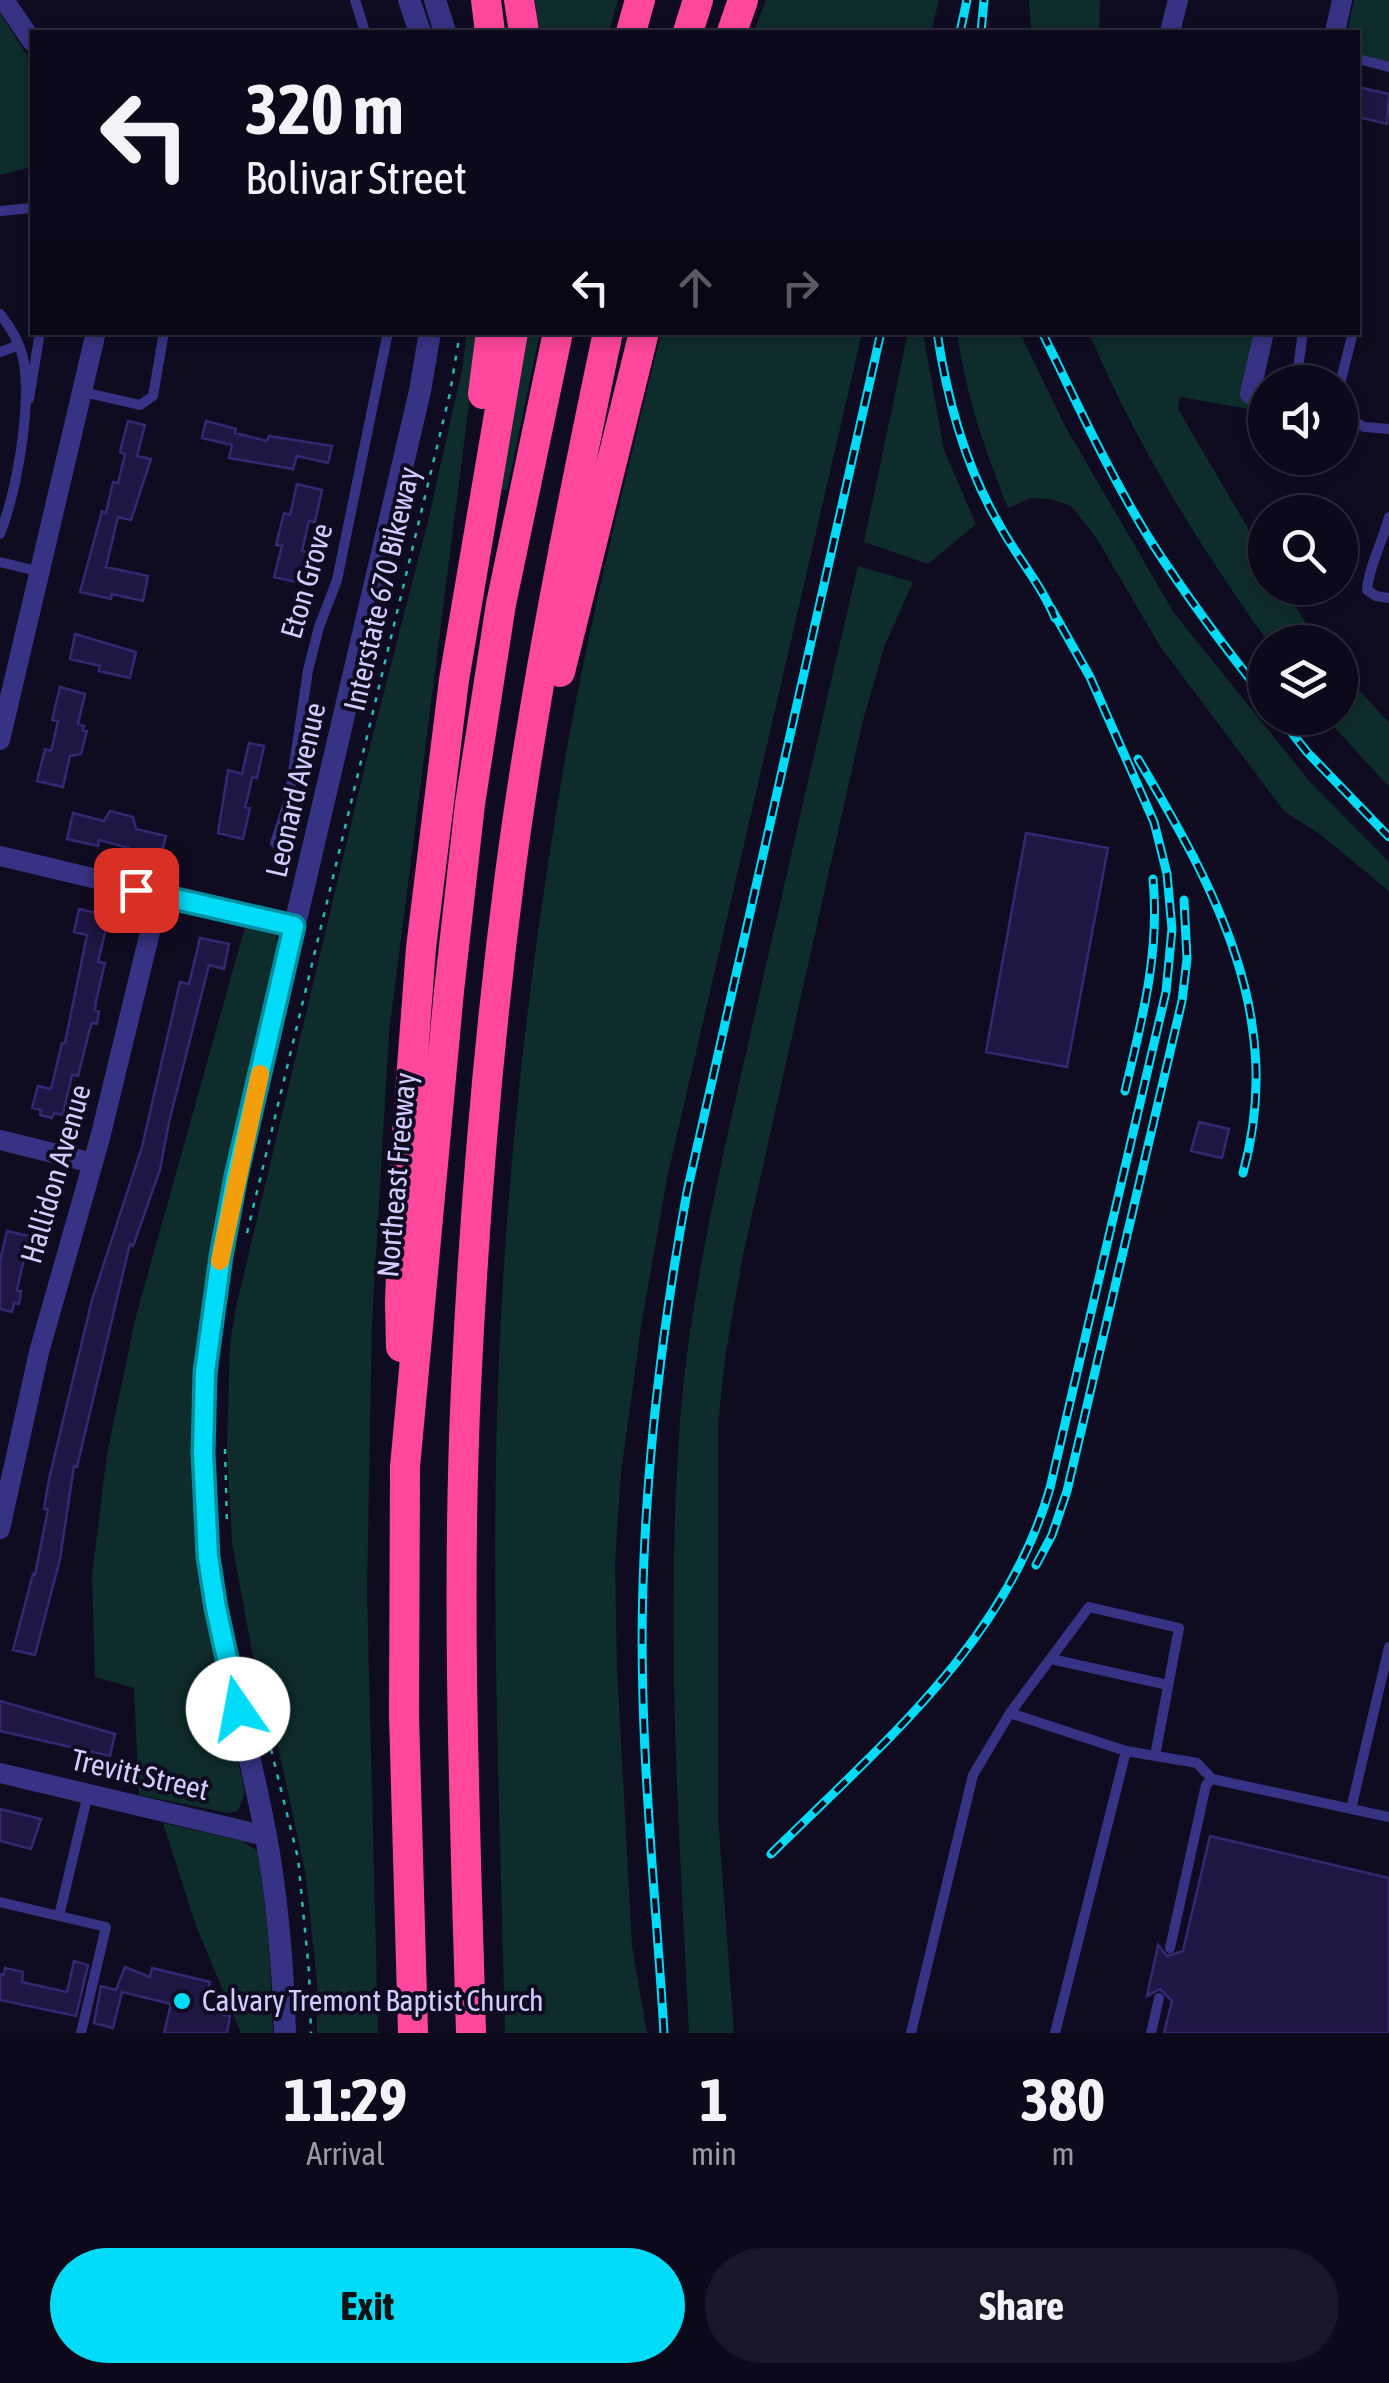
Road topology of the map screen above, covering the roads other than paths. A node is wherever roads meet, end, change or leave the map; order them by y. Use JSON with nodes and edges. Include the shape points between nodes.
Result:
{"nodes":[{"id":1,"x":4,"y":0,"type":"edge"},
{"id":2,"x":355,"y":0,"type":"edge"},
{"id":3,"x":409,"y":0,"type":"edge"},
{"id":4,"x":435,"y":0,"type":"edge"},
{"id":5,"x":486,"y":0,"type":"edge"},
{"id":6,"x":519,"y":0,"type":"edge"},
{"id":7,"x":640,"y":0,"type":"edge"},
{"id":8,"x":698,"y":0,"type":"edge"},
{"id":9,"x":743,"y":0,"type":"edge"},
{"id":10,"x":1178,"y":0,"type":"edge"},
{"id":11,"x":1342,"y":0,"type":"edge"},
{"id":12,"x":364,"y":30,"type":"edge"},
{"id":13,"x":419,"y":30,"type":"edge"},
{"id":14,"x":444,"y":30,"type":"edge"},
{"id":15,"x":490,"y":30,"type":"edge"},
{"id":16,"x":524,"y":30,"type":"edge"},
{"id":17,"x":632,"y":30,"type":"edge"},
{"id":18,"x":689,"y":30,"type":"edge"},
{"id":19,"x":733,"y":30,"type":"edge"},
{"id":20,"x":1170,"y":30,"type":"edge"},
{"id":21,"x":1334,"y":30,"type":"edge"},
{"id":22,"x":30,"y":38,"type":"edge"},
{"id":23,"x":1360,"y":59,"type":"edge"},
{"id":24,"x":1389,"y":66,"type":"edge"},
{"id":25,"x":30,"y":208,"type":"edge"},
{"id":26,"x":0,"y":211,"type":"edge"},
{"id":27,"x":0,"y":314,"type":"edge"},
{"id":28,"x":40,"y":335,"type":"edge"},
{"id":29,"x":95,"y":335,"type":"edge"},
{"id":30,"x":163,"y":335,"type":"edge"},
{"id":31,"x":387,"y":335,"type":"edge"},
{"id":32,"x":429,"y":335,"type":"edge"},
{"id":33,"x":438,"y":335,"type":"edge"},
{"id":34,"x":491,"y":335,"type":"edge"},
{"id":35,"x":512,"y":335,"type":"edge"},
{"id":36,"x":557,"y":335,"type":"edge"},
{"id":37,"x":607,"y":335,"type":"edge"},
{"id":38,"x":643,"y":335,"type":"edge"},
{"id":39,"x":1263,"y":335,"type":"edge"},
{"id":40,"x":1303,"y":335,"type":"edge"},
{"id":41,"x":1353,"y":335,"type":"edge"},
{"id":42,"x":19,"y":345,"type":"junction"},
{"id":43,"x":0,"y":352,"type":"edge"},
{"id":44,"x":1257,"y":365,"type":"edge"},
{"id":45,"x":1298,"y":365,"type":"edge"},
{"id":46,"x":1345,"y":365,"type":"edge"},
{"id":47,"x":420,"y":391,"type":"junction"},
{"id":48,"x":83,"y":392,"type":"junction"},
{"id":49,"x":1358,"y":424,"type":"edge"},
{"id":50,"x":1389,"y":429,"type":"edge"},
{"id":51,"x":20,"y":454,"type":"junction"},
{"id":52,"x":1389,"y":517,"type":"edge"},
{"id":53,"x":0,"y":534,"type":"edge"},
{"id":54,"x":0,"y":562,"type":"edge"},
{"id":55,"x":41,"y":572,"type":"junction"},
{"id":56,"x":1389,"y":598,"type":"edge"},
{"id":57,"x":454,"y":680,"type":"junction"},
{"id":58,"x":0,"y":740,"type":"edge"},
{"id":59,"x":275,"y":843,"type":"dead end"},
{"id":60,"x":0,"y":856,"type":"edge"},
{"id":61,"x":510,"y":874,"type":"junction"},
{"id":62,"x":159,"y":895,"type":"junction"},
{"id":63,"x":294,"y":926,"type":"junction"},
{"id":64,"x":0,"y":1140,"type":"edge"},
{"id":65,"x":93,"y":1164,"type":"junction"},
{"id":66,"x":405,"y":1467,"type":"junction"},
{"id":67,"x":0,"y":1529,"type":"edge"},
{"id":68,"x":1389,"y":1647,"type":"edge"},
{"id":69,"x":1051,"y":1659,"type":"junction"},
{"id":70,"x":1168,"y":1685,"type":"junction"},
{"id":71,"x":1384,"y":1688,"type":"edge"},
{"id":72,"x":1010,"y":1713,"type":"junction"},
{"id":73,"x":1126,"y":1751,"type":"junction"},
{"id":74,"x":1155,"y":1756,"type":"junction"},
{"id":75,"x":0,"y":1773,"type":"edge"},
{"id":76,"x":1212,"y":1779,"type":"junction"},
{"id":77,"x":88,"y":1794,"type":"junction"},
{"id":78,"x":1350,"y":1809,"type":"junction"},
{"id":79,"x":1389,"y":1817,"type":"edge"},
{"id":80,"x":266,"y":1836,"type":"junction"},
{"id":81,"x":0,"y":1902,"type":"edge"},
{"id":82,"x":59,"y":1916,"type":"junction"},
{"id":83,"x":1170,"y":1948,"type":"dead end"},
{"id":84,"x":1159,"y":1998,"type":"dead end"},
{"id":85,"x":81,"y":2033,"type":"edge"},
{"id":86,"x":285,"y":2033,"type":"edge"},
{"id":87,"x":413,"y":2033,"type":"edge"},
{"id":88,"x":471,"y":2033,"type":"edge"},
{"id":89,"x":911,"y":2033,"type":"edge"},
{"id":90,"x":1055,"y":2033,"type":"edge"},
{"id":91,"x":1151,"y":2033,"type":"edge"}],
"edges":[{"from":1,"to":22,"type":"street"},
{"from":2,"to":12,"type":"lane"},
{"from":3,"to":13,"type":"street"},
{"from":4,"to":14,"type":"street"},
{"from":5,"to":15,"type":"highway"},
{"from":6,"to":16,"type":"highway"},
{"from":7,"to":17,"type":"highway"},
{"from":8,"to":18,"type":"highway"},
{"from":9,"to":19,"type":"highway"},
{"from":10,"to":20,"type":"street"},
{"from":11,"to":21,"type":"street"},
{"from":23,"to":24,"type":"lane"},
{"from":25,"to":26,"type":"lane"},
{"from":27,"to":42,"type":"lane"},
{"from":28,"to":51,"type":"lane"},
{"from":29,"to":48,"type":"street"},
{"from":30,"to":48,"type":"lane","via":[[149,401],[140,405]]},
{"from":31,"to":59,"type":"lane","name":"Eton Grove","via":[[337,580],[308,670],[289,800]]},
{"from":32,"to":47,"type":"street","name":"Leonard Avenue"},
{"from":33,"to":47,"type":"street","name":"Leonard Avenue"},
{"from":34,"to":57,"type":"highway","via":[[460,564]]},
{"from":35,"to":57,"type":"highway"},
{"from":36,"to":66,"type":"highway","name":"Northeast Freeway","via":[[502,604],[470,804]]},
{"from":37,"to":61,"type":"highway","via":[[538,685]]},
{"from":38,"to":61,"type":"highway"},
{"from":39,"to":44,"type":"street"},
{"from":40,"to":45,"type":"lane"},
{"from":41,"to":46,"type":"lane"},
{"from":42,"to":43,"type":"lane"},
{"from":42,"to":51,"type":"lane"},
{"from":47,"to":63,"type":"street","name":"Leonard Avenue"},
{"from":48,"to":55,"type":"street"},
{"from":49,"to":50,"type":"lane"},
{"from":51,"to":53,"type":"lane"},
{"from":52,"to":56,"type":"lane","via":[[1368,577],[1368,590]]},
{"from":54,"to":55,"type":"lane"},
{"from":55,"to":58,"type":"street"},
{"from":57,"to":66,"type":"highway","via":[[421,948],[406,1148],[400,1302]]},
{"from":60,"to":62,"type":"street"},
{"from":61,"to":88,"type":"highway","via":[[486,1089],[466,1389],[462,1699]]},
{"from":62,"to":63,"type":"street"},
{"from":62,"to":65,"type":"street","name":"Hallidon Avenue"},
{"from":63,"to":80,"type":"street","name":"Leonard Avenue","via":[[221,1256],[204,1400],[205,1509],[216,1608]]},
{"from":64,"to":65,"type":"street"},
{"from":65,"to":67,"type":"street","name":"Hallidon Avenue","via":[[38,1352]]},
{"from":66,"to":87,"type":"highway","name":"Northeast Freeway"},
{"from":68,"to":71,"type":"lane"},
{"from":69,"to":70,"type":"lane"},
{"from":69,"to":70,"type":"lane","via":[[1089,1608],[1179,1628]]},
{"from":69,"to":72,"type":"lane"},
{"from":70,"to":74,"type":"lane"},
{"from":71,"to":78,"type":"lane"},
{"from":72,"to":73,"type":"lane"},
{"from":72,"to":89,"type":"lane","via":[[974,1775]]},
{"from":73,"to":74,"type":"lane"},
{"from":73,"to":90,"type":"lane"},
{"from":74,"to":76,"type":"lane","via":[[1197,1763]]},
{"from":75,"to":77,"type":"street","name":"Trevitt Street"},
{"from":76,"to":78,"type":"lane"},
{"from":76,"to":83,"type":"lane"},
{"from":77,"to":80,"type":"street","name":"Trevitt Street"},
{"from":77,"to":82,"type":"lane"},
{"from":78,"to":79,"type":"lane"},
{"from":80,"to":86,"type":"street","name":"Leonard Avenue"},
{"from":81,"to":82,"type":"lane"},
{"from":82,"to":85,"type":"lane","via":[[106,1927]]},
{"from":84,"to":91,"type":"lane"}]}
